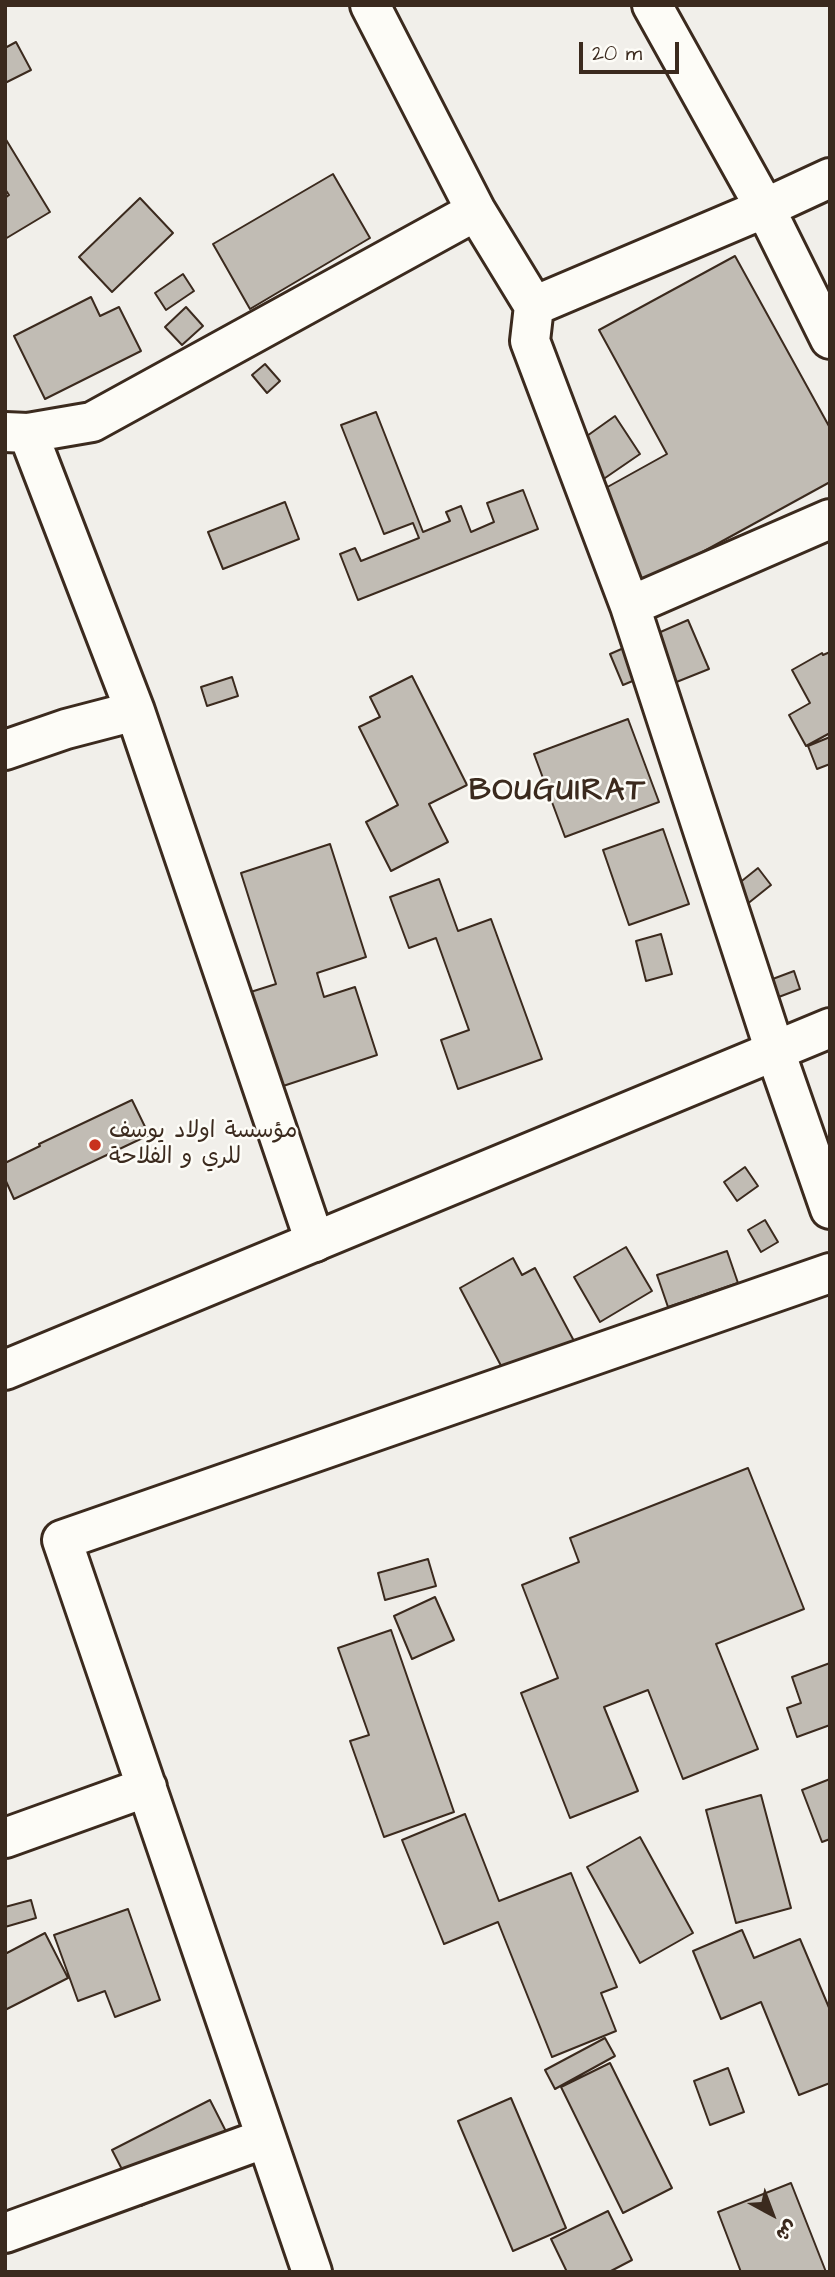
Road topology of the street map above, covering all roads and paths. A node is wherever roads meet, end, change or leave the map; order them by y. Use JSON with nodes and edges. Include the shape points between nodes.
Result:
{"nodes":[{"id":1,"x":370,"y":5,"type":"edge"},
{"id":2,"x":652,"y":5,"type":"edge"},
{"id":3,"x":830,"y":178,"type":"edge"},
{"id":4,"x":765,"y":208,"type":"junction"},
{"id":5,"x":476,"y":211,"type":"junction"},
{"id":6,"x":534,"y":306,"type":"junction"},
{"id":7,"x":830,"y":339,"type":"edge"},
{"id":8,"x":17,"y":433,"type":"edge"},
{"id":9,"x":830,"y":519,"type":"edge"},
{"id":10,"x":630,"y":606,"type":"junction"},
{"id":11,"x":135,"y":711,"type":"junction"},
{"id":12,"x":5,"y":750,"type":"edge"},
{"id":13,"x":830,"y":1028,"type":"edge"},
{"id":14,"x":775,"y":1051,"type":"junction"},
{"id":15,"x":830,"y":1209,"type":"edge"},
{"id":16,"x":315,"y":1242,"type":"junction"},
{"id":17,"x":830,"y":1273,"type":"edge"},
{"id":18,"x":5,"y":1370,"type":"edge"},
{"id":19,"x":147,"y":1787,"type":"junction"},
{"id":20,"x":5,"y":1838,"type":"edge"},
{"id":21,"x":266,"y":2138,"type":"junction"},
{"id":22,"x":5,"y":2234,"type":"edge"},
{"id":23,"x":312,"y":2272,"type":"edge"}],
"edges":[{"from":1,"to":5,"type":"street"},
{"from":2,"to":4,"type":"street"},
{"from":3,"to":4,"type":"street"},
{"from":4,"to":6,"type":"street"},
{"from":4,"to":7,"type":"street"},
{"from":5,"to":6,"type":"street"},
{"from":5,"to":8,"type":"street","via":[[92,422]]},
{"from":6,"to":10,"type":"street","via":[[530,341]]},
{"from":8,"to":11,"type":"street"},
{"from":9,"to":10,"type":"street"},
{"from":10,"to":14,"type":"street"},
{"from":11,"to":12,"type":"street"},
{"from":11,"to":16,"type":"street"},
{"from":13,"to":14,"type":"street"},
{"from":14,"to":15,"type":"street"},
{"from":14,"to":16,"type":"street"},
{"from":16,"to":18,"type":"street"},
{"from":17,"to":19,"type":"street","via":[[62,1540]]},
{"from":19,"to":20,"type":"street"},
{"from":19,"to":21,"type":"street"},
{"from":21,"to":22,"type":"street"},
{"from":21,"to":23,"type":"street"}]}
